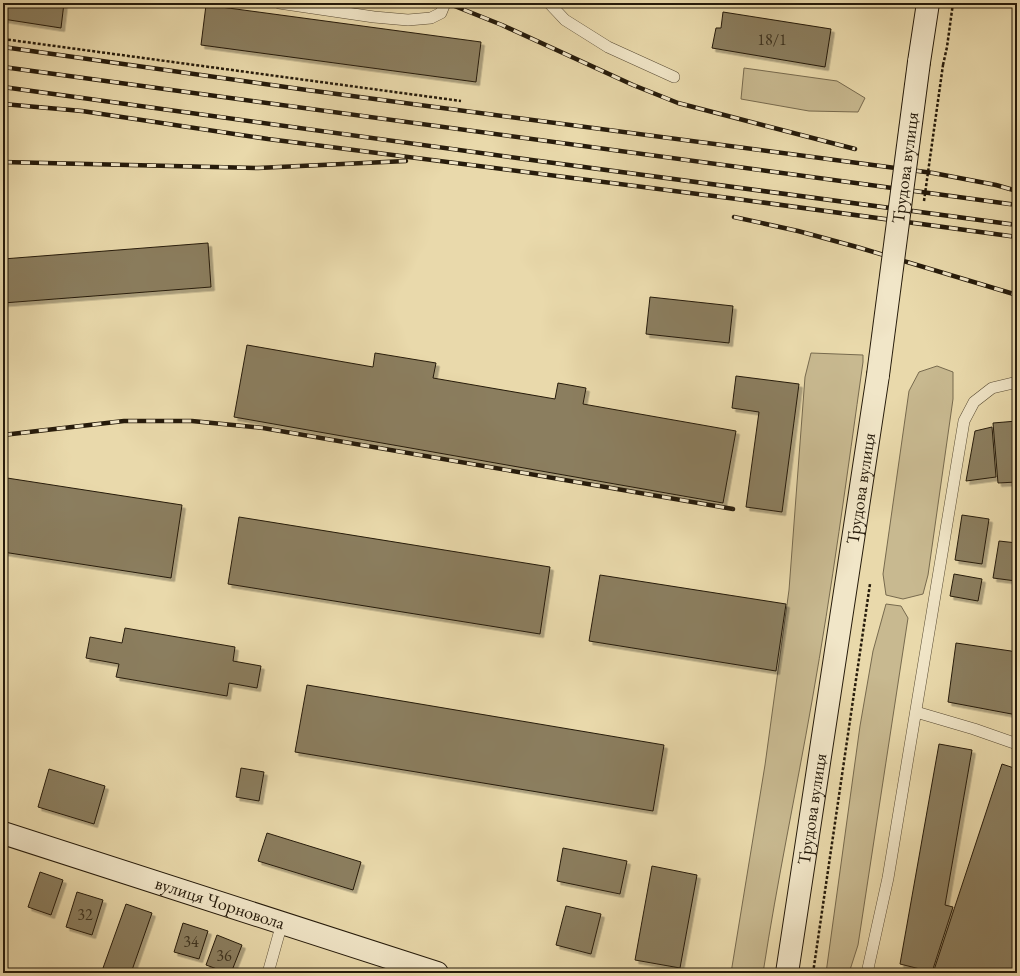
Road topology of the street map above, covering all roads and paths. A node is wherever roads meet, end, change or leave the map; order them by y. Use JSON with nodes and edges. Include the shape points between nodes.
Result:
{"nodes":[{"id":1,"x":279,"y":3,"type":"edge"},
{"id":2,"x":445,"y":3,"type":"edge"},
{"id":3,"x":548,"y":3,"type":"edge"},
{"id":4,"x":928,"y":3,"type":"edge"},
{"id":5,"x":953,"y":3,"type":"edge"},
{"id":6,"x":3,"y":39,"type":"edge"},
{"id":7,"x":943,"y":65,"type":"dead end"},
{"id":8,"x":674,"y":77,"type":"dead end"},
{"id":9,"x":461,"y":101,"type":"dead end"},
{"id":10,"x":1017,"y":382,"type":"edge"},
{"id":11,"x":871,"y":577,"type":"dead end"},
{"id":12,"x":916,"y":712,"type":"junction"},
{"id":13,"x":1017,"y":744,"type":"edge"},
{"id":14,"x":3,"y":833,"type":"edge"},
{"id":15,"x":282,"y":923,"type":"junction"},
{"id":16,"x":268,"y":973,"type":"edge"},
{"id":17,"x":437,"y":973,"type":"edge"},
{"id":18,"x":787,"y":973,"type":"edge"},
{"id":19,"x":813,"y":973,"type":"edge"},
{"id":20,"x":867,"y":973,"type":"edge"}],
"edges":[{"from":1,"to":2,"type":"lane","via":[[408,20],[431,18],[441,13]]},
{"from":3,"to":8,"type":"lane","via":[[565,20],[608,47]]},
{"from":4,"to":18,"type":"main road","name":"Трудова вулиця","bridge":true,"via":[[878,375]]},
{"from":5,"to":7,"type":"path"},
{"from":6,"to":9,"type":"path"},
{"from":10,"to":12,"type":"lane","via":[[992,388],[974,402],[964,421]]},
{"from":11,"to":19,"type":"path"},
{"from":12,"to":13,"type":"lane"},
{"from":12,"to":20,"type":"lane","via":[[888,878]]},
{"from":14,"to":15,"type":"main road","name":"вулиця Чорновола"},
{"from":15,"to":16,"type":"lane"},
{"from":15,"to":17,"type":"main road","name":"вулиця Чорновола"}]}
